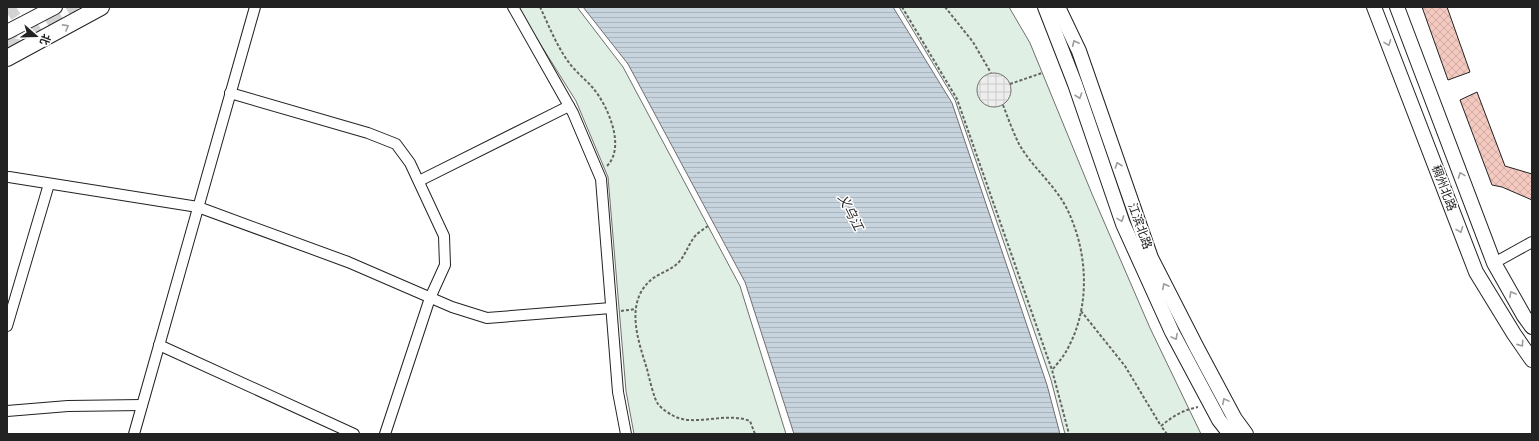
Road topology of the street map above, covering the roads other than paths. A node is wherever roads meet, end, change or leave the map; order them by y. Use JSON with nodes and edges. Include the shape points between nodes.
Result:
{"nodes":[{"id":1,"x":55,"y":7,"type":"edge"},
{"id":2,"x":101,"y":7,"type":"edge"},
{"id":3,"x":255,"y":7,"type":"edge"},
{"id":4,"x":513,"y":7,"type":"edge"},
{"id":5,"x":1045,"y":7,"type":"edge"},
{"id":6,"x":1058,"y":7,"type":"edge"},
{"id":7,"x":1374,"y":7,"type":"edge"},
{"id":8,"x":1397,"y":7,"type":"edge"},
{"id":9,"x":7,"y":32,"type":"edge"},
{"id":10,"x":7,"y":58,"type":"edge"},
{"id":11,"x":230,"y":93,"type":"junction"},
{"id":12,"x":569,"y":106,"type":"junction"},
{"id":13,"x":9,"y":177,"type":"dead end"},
{"id":14,"x":419,"y":181,"type":"junction"},
{"id":15,"x":49,"y":184,"type":"junction"},
{"id":16,"x":198,"y":207,"type":"junction"},
{"id":17,"x":1532,"y":242,"type":"edge"},
{"id":18,"x":1494,"y":263,"type":"junction"},
{"id":19,"x":430,"y":298,"type":"junction"},
{"id":20,"x":611,"y":308,"type":"junction"},
{"id":21,"x":7,"y":326,"type":"edge"},
{"id":22,"x":1532,"y":327,"type":"edge"},
{"id":23,"x":159,"y":345,"type":"junction"},
{"id":24,"x":1532,"y":360,"type":"edge"},
{"id":25,"x":142,"y":405,"type":"junction"},
{"id":26,"x":7,"y":411,"type":"edge"},
{"id":27,"x":134,"y":434,"type":"edge"},
{"id":28,"x":354,"y":434,"type":"edge"},
{"id":29,"x":386,"y":434,"type":"edge"},
{"id":30,"x":626,"y":434,"type":"edge"},
{"id":31,"x":1230,"y":434,"type":"edge"},
{"id":32,"x":1246,"y":434,"type":"edge"}],
"edges":[{"from":1,"to":9,"type":"main road"},
{"from":10,"to":2,"type":"highway","one_way":true},
{"from":3,"to":11,"type":"street"},
{"from":4,"to":12,"type":"street"},
{"from":5,"to":31,"type":"main road","name":"江滨北路","one_way":true,"via":[[1075,84],[1123,224],[1172,332],[1219,420]]},
{"from":32,"to":6,"type":"main road","name":"江滨北路","one_way":true,"via":[[1231,412],[1151,258],[1079,51]]},
{"from":7,"to":24,"type":"main road","name":"稠州北路","one_way":true,"via":[[1476,272]]},
{"from":18,"to":8,"type":"main road","name":"稠州北路","one_way":true},
{"from":11,"to":14,"type":"street","via":[[368,133],[396,144],[410,162]]},
{"from":11,"to":16,"type":"street"},
{"from":12,"to":14,"type":"street"},
{"from":12,"to":20,"type":"street","via":[[601,179]]},
{"from":13,"to":15,"type":"street"},
{"from":14,"to":19,"type":"street","via":[[444,236],[444,265]]},
{"from":15,"to":16,"type":"street"},
{"from":15,"to":21,"type":"street"},
{"from":16,"to":19,"type":"street","via":[[348,262]]},
{"from":16,"to":23,"type":"street"},
{"from":17,"to":18,"type":"street"},
{"from":22,"to":18,"type":"main road","name":"稠州北路","one_way":true},
{"from":19,"to":20,"type":"street","via":[[487,318]]},
{"from":19,"to":29,"type":"street"},
{"from":20,"to":30,"type":"street","via":[[618,392]]},
{"from":23,"to":25,"type":"street"},
{"from":23,"to":28,"type":"street"},
{"from":25,"to":26,"type":"street","via":[[68,406]]},
{"from":25,"to":27,"type":"street"}]}
